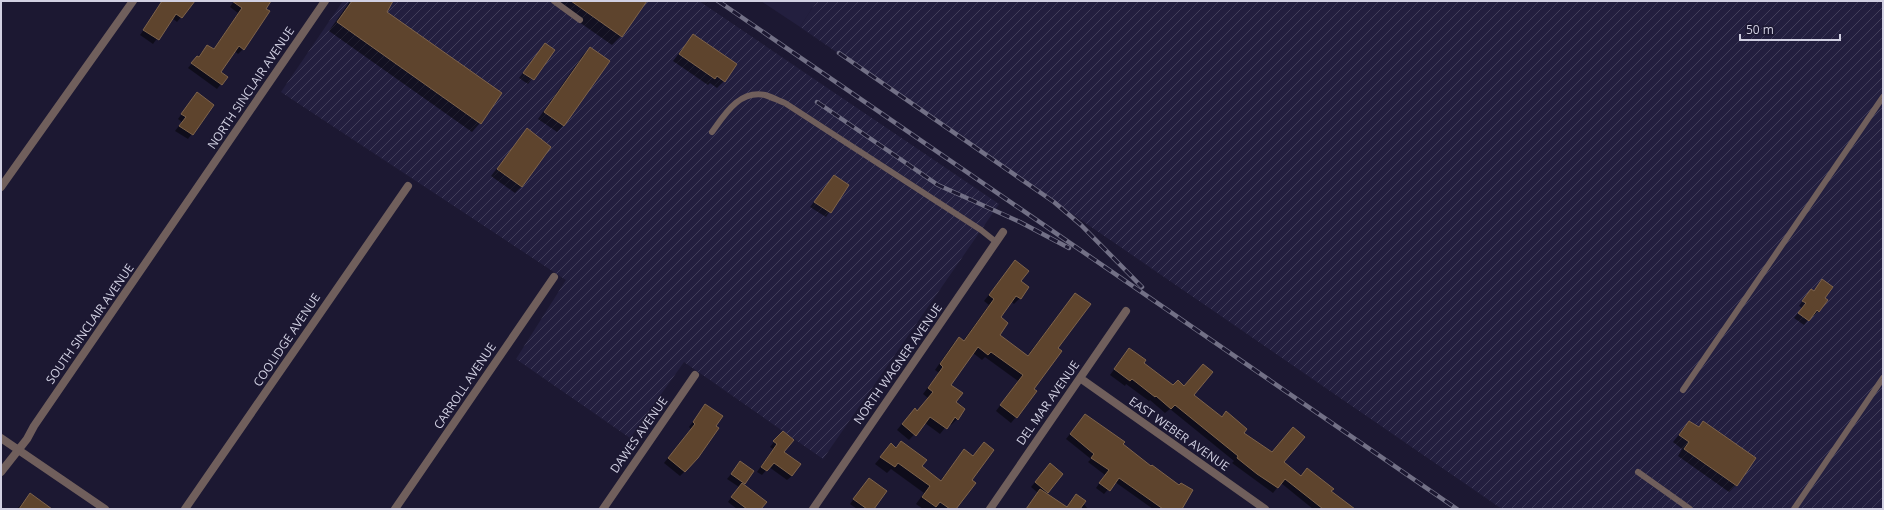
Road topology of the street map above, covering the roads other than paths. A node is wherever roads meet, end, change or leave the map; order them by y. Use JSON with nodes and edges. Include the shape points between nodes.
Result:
{"nodes":[{"id":1,"x":133,"y":1,"type":"edge"},
{"id":2,"x":325,"y":1,"type":"edge"},
{"id":3,"x":554,"y":1,"type":"edge"},
{"id":4,"x":580,"y":20,"type":"dead end"},
{"id":5,"x":1883,"y":97,"type":"edge"},
{"id":6,"x":712,"y":132,"type":"dead end"},
{"id":7,"x":408,"y":186,"type":"dead end"},
{"id":8,"x":1,"y":187,"type":"edge"},
{"id":9,"x":198,"y":188,"type":"joint"},
{"id":10,"x":1003,"y":232,"type":"dead end"},
{"id":11,"x":996,"y":242,"type":"junction"},
{"id":12,"x":554,"y":277,"type":"dead end"},
{"id":13,"x":1126,"y":311,"type":"dead end"},
{"id":14,"x":695,"y":375,"type":"dead end"},
{"id":15,"x":1080,"y":378,"type":"junction"},
{"id":16,"x":1883,"y":378,"type":"edge"},
{"id":17,"x":1683,"y":390,"type":"dead end"},
{"id":18,"x":1,"y":438,"type":"edge"},
{"id":19,"x":19,"y":450,"type":"junction"},
{"id":20,"x":1,"y":472,"type":"edge"},
{"id":21,"x":1638,"y":472,"type":"dead end"},
{"id":22,"x":105,"y":509,"type":"edge"},
{"id":23,"x":186,"y":509,"type":"edge"},
{"id":24,"x":396,"y":509,"type":"edge"},
{"id":25,"x":603,"y":509,"type":"edge"},
{"id":26,"x":812,"y":509,"type":"edge"},
{"id":27,"x":990,"y":509,"type":"edge"},
{"id":28,"x":1265,"y":509,"type":"edge"},
{"id":29,"x":1690,"y":509,"type":"edge"},
{"id":30,"x":1794,"y":509,"type":"edge"}],
"edges":[{"from":1,"to":8,"type":"street"},
{"from":2,"to":9,"type":"street","name":"NORTH SINCLAIR AVENUE"},
{"from":3,"to":4,"type":"lane"},
{"from":5,"to":17,"type":"lane"},
{"from":6,"to":11,"type":"lane","via":[[730,108],[744,97],[764,95],[785,103]]},
{"from":7,"to":23,"type":"street","name":"COOLIDGE AVENUE"},
{"from":9,"to":19,"type":"street","name":"SOUTH SINCLAIR AVENUE"},
{"from":10,"to":11,"type":"street","name":"NORTH WAGNER AVENUE"},
{"from":11,"to":26,"type":"street","name":"NORTH WAGNER AVENUE"},
{"from":12,"to":24,"type":"street","name":"CARROLL AVENUE"},
{"from":13,"to":15,"type":"street","name":"DEL MAR AVENUE"},
{"from":14,"to":25,"type":"street","name":"DAWES AVENUE"},
{"from":15,"to":27,"type":"street","name":"DEL MAR AVENUE"},
{"from":15,"to":28,"type":"street","name":"EAST WEBER AVENUE"},
{"from":16,"to":30,"type":"lane"},
{"from":18,"to":19,"type":"street"},
{"from":19,"to":20,"type":"street","name":"SOUTH SINCLAIR AVENUE"},
{"from":19,"to":22,"type":"street"},
{"from":21,"to":29,"type":"lane"}]}
